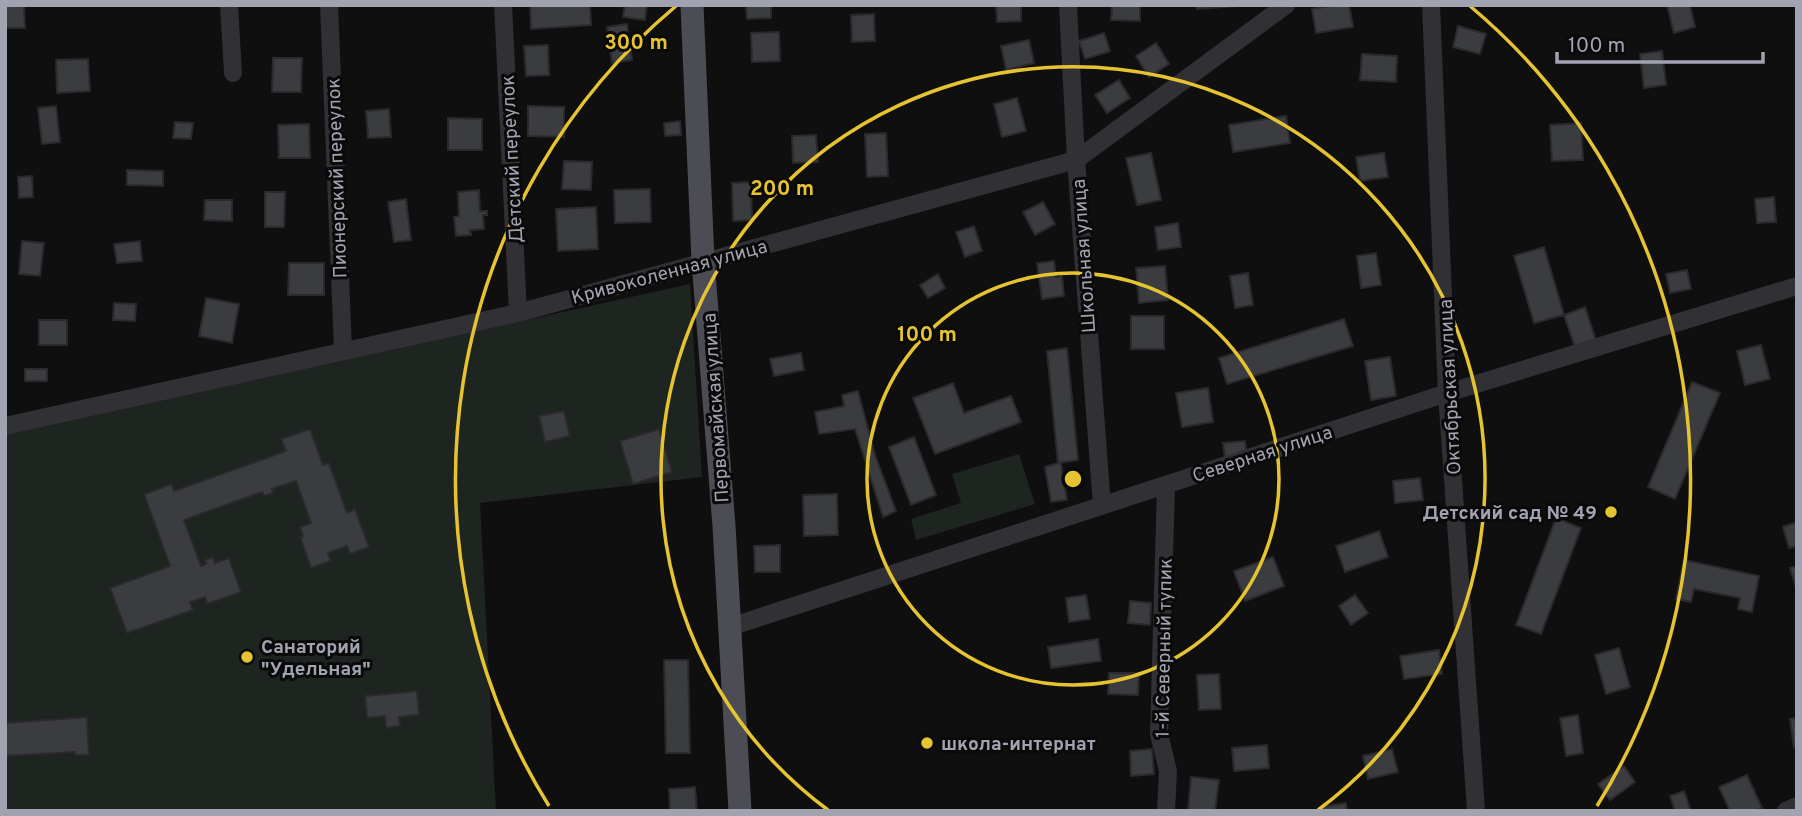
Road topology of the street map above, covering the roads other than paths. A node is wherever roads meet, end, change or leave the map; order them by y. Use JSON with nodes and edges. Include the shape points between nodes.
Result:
{"nodes":[{"id":1,"x":229,"y":5,"type":"edge"},
{"id":2,"x":329,"y":5,"type":"edge"},
{"id":3,"x":503,"y":5,"type":"edge"},
{"id":4,"x":692,"y":5,"type":"edge"},
{"id":5,"x":1068,"y":5,"type":"edge"},
{"id":6,"x":1286,"y":5,"type":"edge"},
{"id":7,"x":1430,"y":5,"type":"edge"},
{"id":8,"x":233,"y":73,"type":"dead end"},
{"id":9,"x":1076,"y":160,"type":"junction"},
{"id":10,"x":703,"y":261,"type":"junction"},
{"id":11,"x":1796,"y":292,"type":"edge"},
{"id":12,"x":518,"y":313,"type":"junction"},
{"id":13,"x":343,"y":350,"type":"junction"},
{"id":14,"x":1447,"y":393,"type":"junction"},
{"id":15,"x":5,"y":426,"type":"edge"},
{"id":16,"x":1166,"y":485,"type":"junction"},
{"id":17,"x":1102,"y":506,"type":"junction"},
{"id":18,"x":730,"y":627,"type":"junction"},
{"id":19,"x":1797,"y":806,"type":"edge"},
{"id":20,"x":740,"y":811,"type":"edge"},
{"id":21,"x":1166,"y":811,"type":"edge"},
{"id":22,"x":1476,"y":811,"type":"edge"},
{"id":23,"x":1786,"y":811,"type":"edge"}],
"edges":[{"from":1,"to":8,"type":"street"},
{"from":2,"to":13,"type":"street","name":"Пионерский переулок"},
{"from":3,"to":12,"type":"street","name":"Детский переулок"},
{"from":4,"to":10,"type":"main road","name":"Первомайская улица"},
{"from":5,"to":9,"type":"street","name":"Школьная улица"},
{"from":6,"to":9,"type":"street","name":"Кривоколенная улица"},
{"from":7,"to":14,"type":"street","name":"Октябрьская улица"},
{"from":9,"to":10,"type":"street","name":"Кривоколенная улица"},
{"from":9,"to":17,"type":"street","name":"Школьная улица"},
{"from":10,"to":12,"type":"street","name":"Кривоколенная улица"},
{"from":10,"to":18,"type":"main road","name":"Первомайская улица"},
{"from":11,"to":14,"type":"street","name":"Северная улица"},
{"from":12,"to":13,"type":"street","name":"Кривоколенная улица"},
{"from":13,"to":15,"type":"street","name":"Кривоколенная улица"},
{"from":14,"to":16,"type":"street","name":"Северная улица"},
{"from":14,"to":22,"type":"street","name":"Октябрьская улица"},
{"from":16,"to":17,"type":"street","name":"Северная улица"},
{"from":16,"to":21,"type":"street","name":"1-й Северный тупик","via":[[1159,733],[1168,772]]},
{"from":17,"to":18,"type":"street","name":"Северная улица"},
{"from":18,"to":20,"type":"main road","name":"Первомайская улица"},
{"from":19,"to":23,"type":"street"}]}
